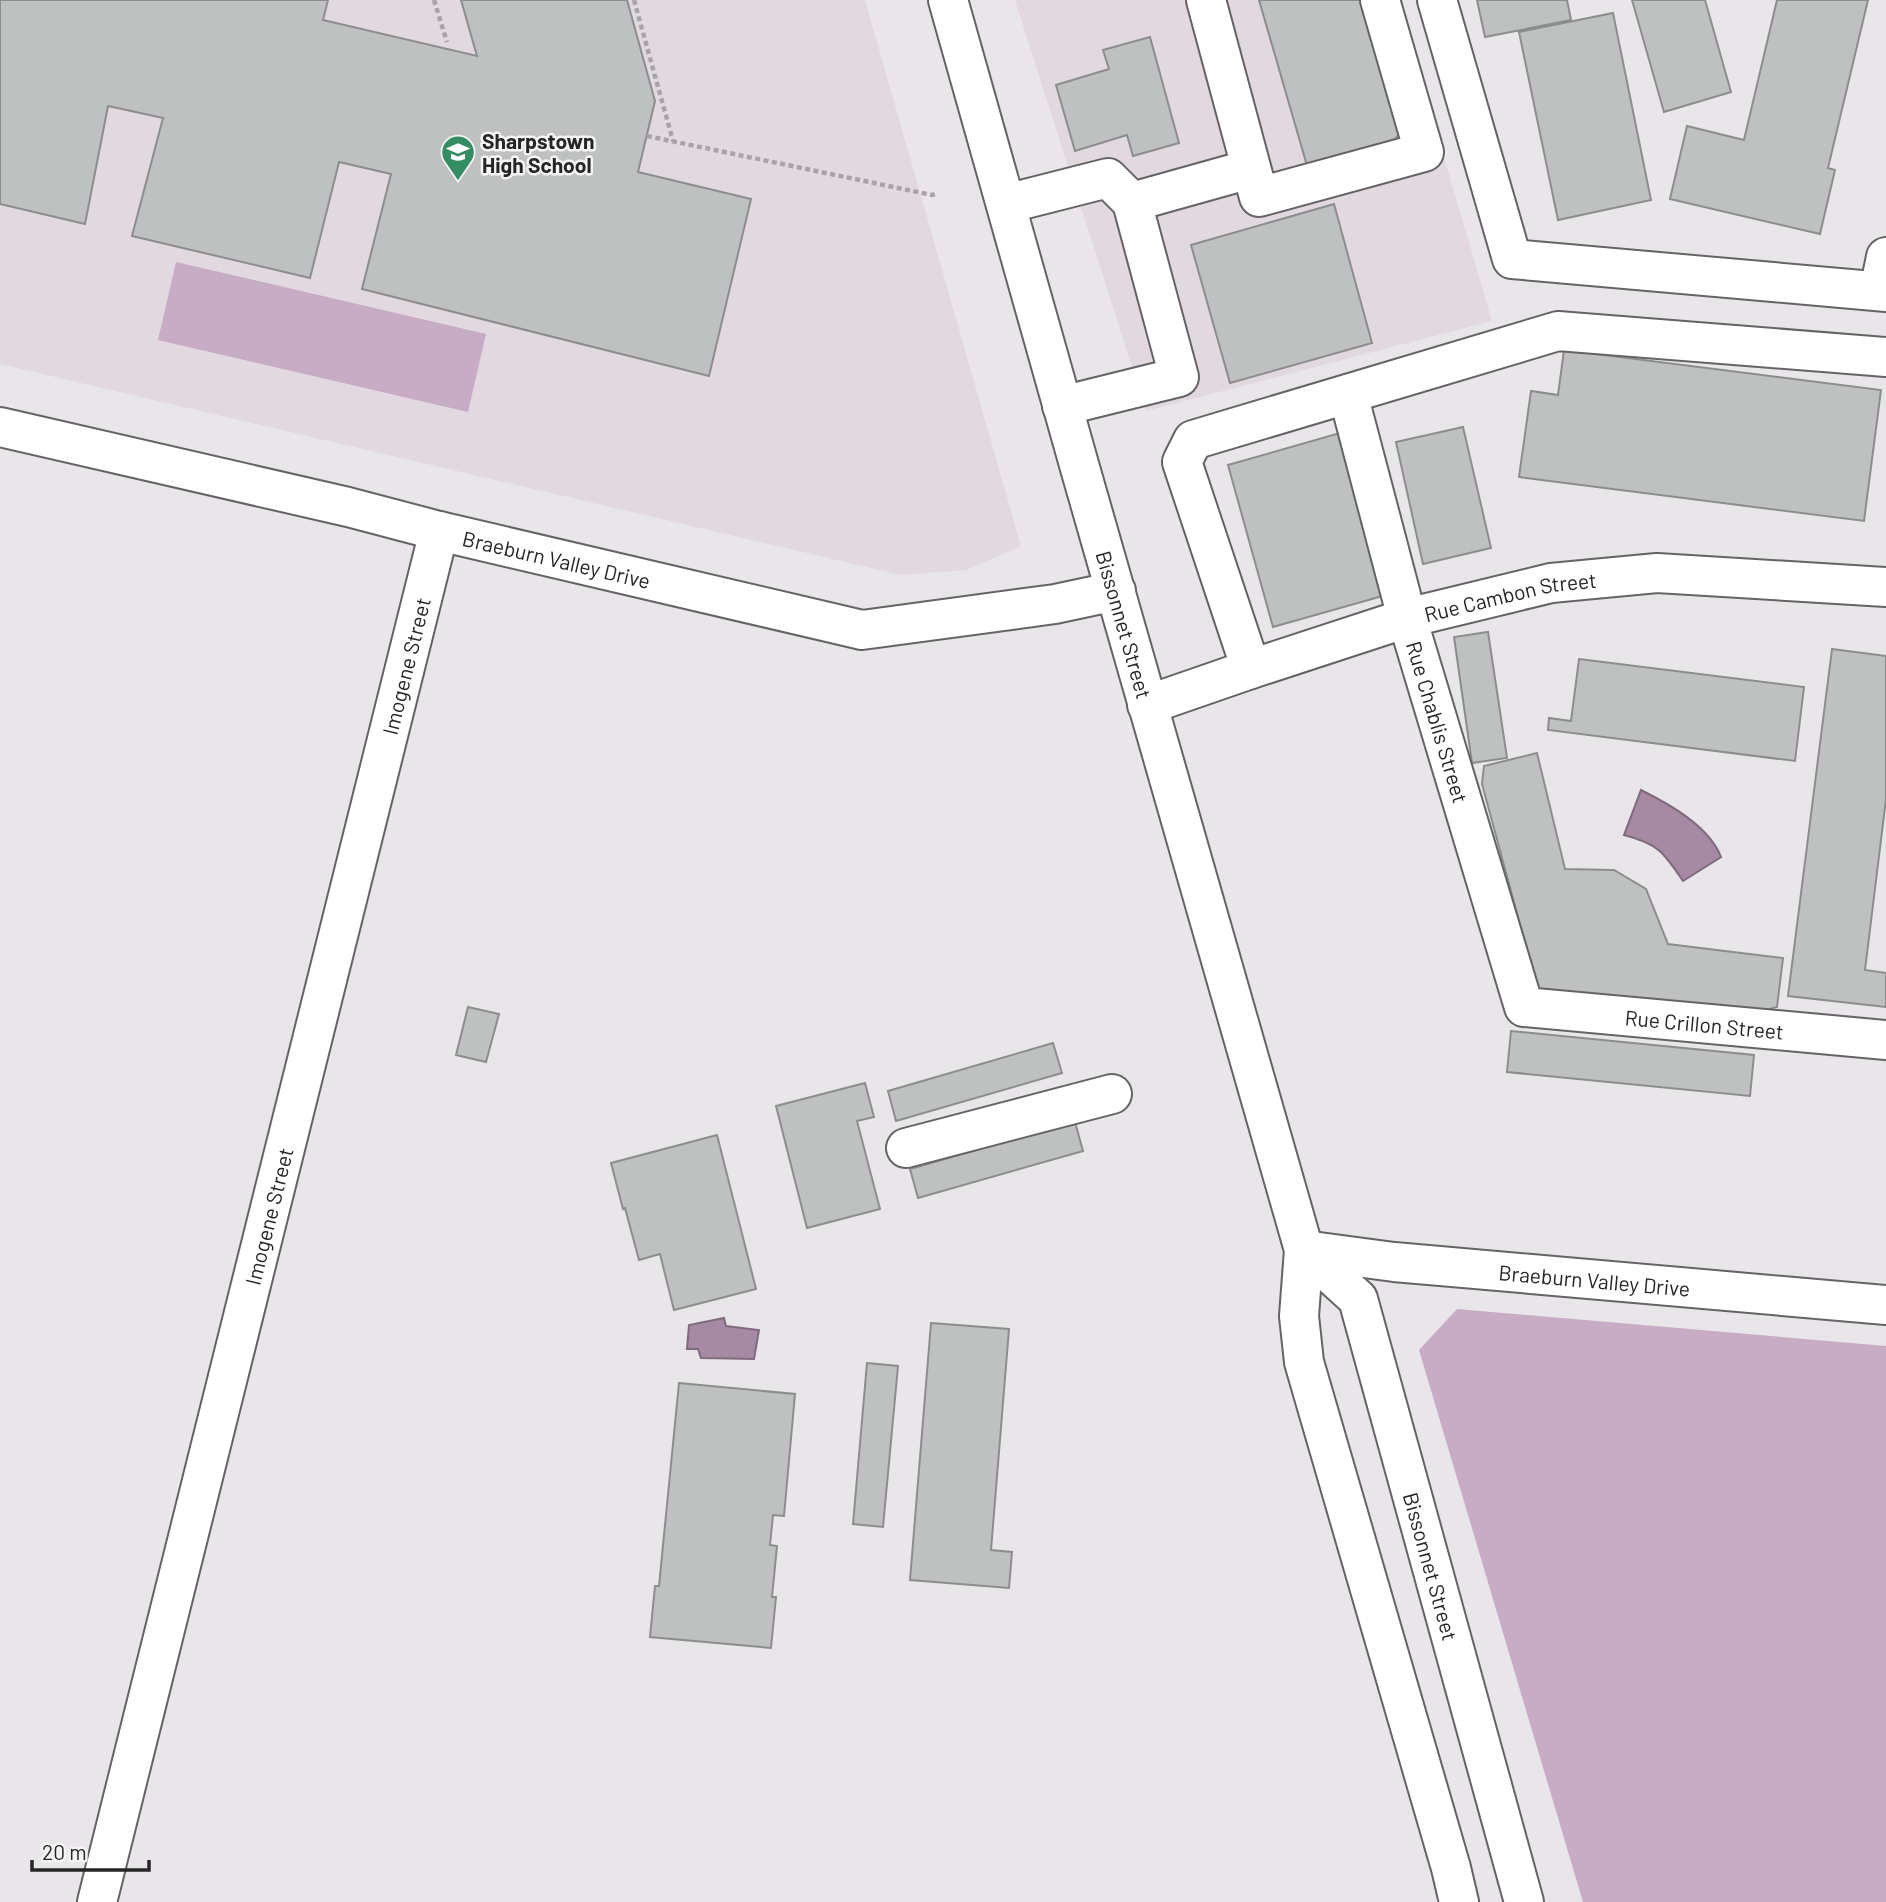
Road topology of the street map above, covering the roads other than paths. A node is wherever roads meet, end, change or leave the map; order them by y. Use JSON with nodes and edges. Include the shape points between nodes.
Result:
{"nodes":[{"id":1,"x":948,"y":0,"type":"edge"},
{"id":2,"x":1206,"y":0,"type":"edge"},
{"id":3,"x":1380,"y":0,"type":"edge"},
{"id":4,"x":1437,"y":0,"type":"edge"},
{"id":5,"x":1250,"y":169,"type":"junction"},
{"id":6,"x":1132,"y":202,"type":"junction"},
{"id":7,"x":1006,"y":204,"type":"junction"},
{"id":8,"x":1883,"y":280,"type":"edge"},
{"id":9,"x":1886,"y":357,"type":"edge"},
{"id":10,"x":1348,"y":394,"type":"junction"},
{"id":11,"x":1062,"y":406,"type":"junction"},
{"id":12,"x":0,"y":427,"type":"edge"},
{"id":13,"x":439,"y":531,"type":"junction"},
{"id":14,"x":1886,"y":587,"type":"edge"},
{"id":15,"x":1116,"y":591,"type":"junction"},
{"id":16,"x":1407,"y":618,"type":"junction"},
{"id":17,"x":1251,"y":668,"type":"junction"},
{"id":18,"x":1147,"y":705,"type":"junction"},
{"id":19,"x":1524,"y":1007,"type":"joint"},
{"id":20,"x":1886,"y":1040,"type":"edge"},
{"id":21,"x":1112,"y":1094,"type":"dead end"},
{"id":22,"x":906,"y":1148,"type":"dead end"},
{"id":23,"x":1304,"y":1250,"type":"junction"},
{"id":24,"x":1886,"y":1305,"type":"edge"},
{"id":25,"x":1511,"y":1852,"type":"junction"},
{"id":26,"x":1455,"y":1885,"type":"edge"},
{"id":27,"x":97,"y":1902,"type":"edge"},
{"id":28,"x":1524,"y":1902,"type":"edge"}],
"edges":[{"from":1,"to":7,"type":"street","name":"Bissonnet Street"},
{"from":2,"to":5,"type":"street"},
{"from":3,"to":5,"type":"street","via":[[1424,152],[1259,197]]},
{"from":4,"to":8,"type":"street","via":[[1512,259]]},
{"from":5,"to":6,"type":"street"},
{"from":6,"to":7,"type":"street","via":[[1108,178]]},
{"from":6,"to":11,"type":"street","via":[[1179,377]]},
{"from":7,"to":11,"type":"street","name":"Bissonnet Street"},
{"from":9,"to":10,"type":"street","via":[[1558,331]]},
{"from":10,"to":16,"type":"street","name":"Rue Chablis Street"},
{"from":10,"to":17,"type":"street","via":[[1193,440],[1182,461]]},
{"from":11,"to":15,"type":"street","name":"Bissonnet Street"},
{"from":12,"to":13,"type":"street","name":"Braeburn Valley Drive"},
{"from":13,"to":15,"type":"street","name":"Braeburn Valley Drive","via":[[862,630],[1055,604]]},
{"from":13,"to":27,"type":"street","name":"Imogene Street"},
{"from":14,"to":16,"type":"street","name":"Rue Cambon Street","via":[[1657,573],[1551,583]]},
{"from":15,"to":18,"type":"street","name":"Bissonnet Street"},
{"from":16,"to":17,"type":"street","name":"Rue Cambon Street"},
{"from":16,"to":19,"type":"street","name":"Rue Chablis Street"},
{"from":17,"to":18,"type":"street","name":"Rue Cambon Street"},
{"from":18,"to":23,"type":"street","name":"Bissonnet Street"},
{"from":19,"to":20,"type":"street","name":"Rue Crillon Street"},
{"from":21,"to":22,"type":"street"},
{"from":23,"to":24,"type":"street","name":"Braeburn Valley Drive"},
{"from":23,"to":25,"type":"street","name":"Bissonnet Street","via":[[1358,1299]]},
{"from":23,"to":26,"type":"street","name":"Bissonnet Street","via":[[1299,1315],[1304,1362]]},
{"from":25,"to":26,"type":"street"},
{"from":25,"to":28,"type":"street","name":"Bissonnet Street"}]}
